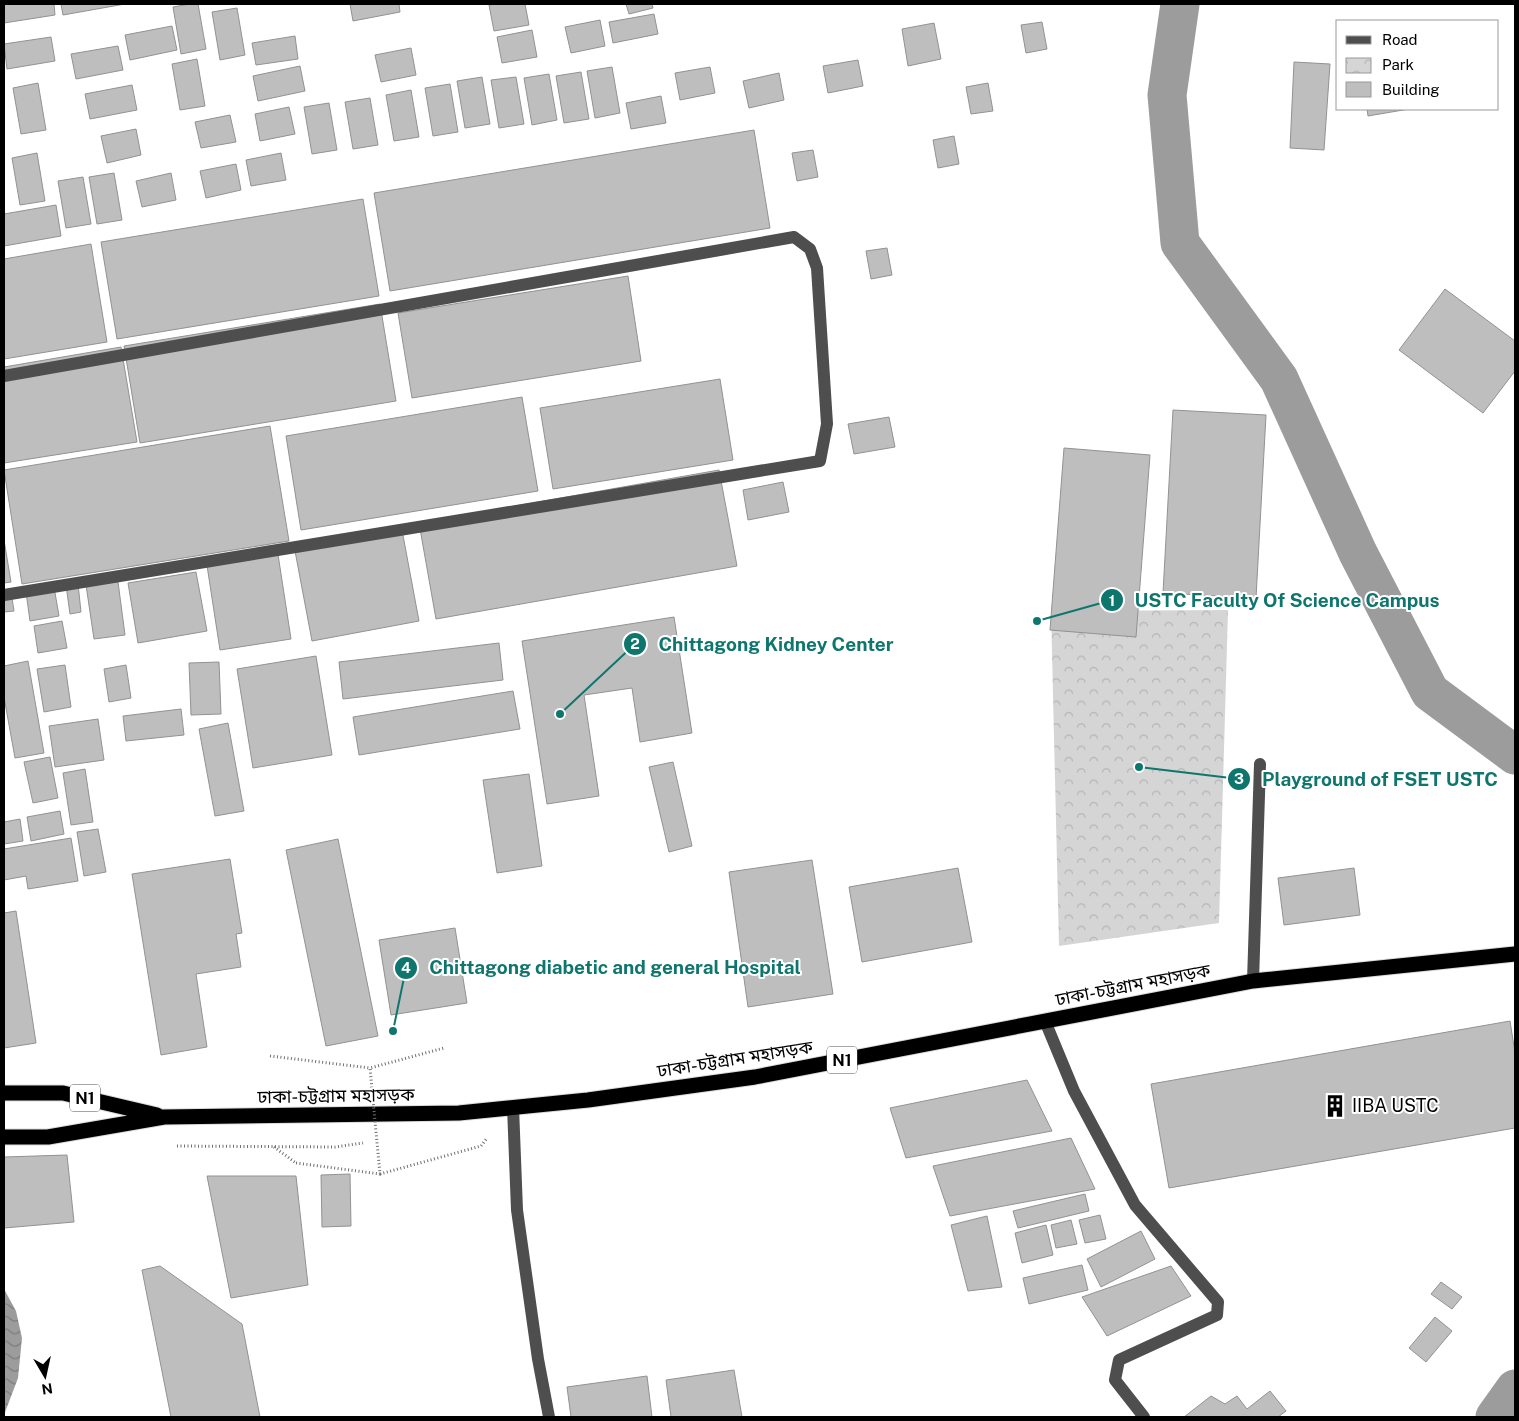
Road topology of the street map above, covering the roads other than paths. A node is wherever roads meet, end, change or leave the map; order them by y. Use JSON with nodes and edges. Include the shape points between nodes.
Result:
{"nodes":[{"id":1,"x":4,"y":376,"type":"edge"},
{"id":2,"x":4,"y":595,"type":"edge"},
{"id":3,"x":1260,"y":764,"type":"dead end"},
{"id":4,"x":1515,"y":954,"type":"edge"},
{"id":5,"x":1253,"y":981,"type":"junction"},
{"id":6,"x":1045,"y":1021,"type":"junction"},
{"id":7,"x":4,"y":1093,"type":"edge"},
{"id":8,"x":514,"y":1107,"type":"junction"},
{"id":9,"x":164,"y":1117,"type":"junction"},
{"id":10,"x":4,"y":1137,"type":"edge"},
{"id":11,"x":549,"y":1417,"type":"edge"},
{"id":12,"x":1144,"y":1417,"type":"edge"}],
"edges":[{"from":1,"to":2,"type":"street","via":[[794,237],[810,249],[817,268],[827,424],[820,461]]},
{"from":3,"to":5,"type":"street"},
{"from":4,"to":5,"type":"highway","name":"ঢাকা-চট্টগ্রাম মহাসড়ক","number":"N1"},
{"from":5,"to":6,"type":"highway","name":"ঢাকা-চট্টগ্রাম মহাসড়ক","number":"N1"},
{"from":6,"to":8,"type":"highway","name":"ঢাকা-চট্টগ্রাম মহাসড়ক","number":"N1","via":[[755,1076]]},
{"from":6,"to":12,"type":"street","via":[[1074,1091],[1135,1204],[1218,1302],[1217,1315],[1118,1360],[1115,1380]]},
{"from":7,"to":9,"type":"highway","name":"ঢাকা-চট্টগ্রাম মহাসড়ক","number":"N1","via":[[63,1093]]},
{"from":8,"to":9,"type":"highway","name":"ঢাকা-চট্টগ্রাম মহাসড়ক","number":"N1","via":[[459,1113]]},
{"from":8,"to":11,"type":"street","via":[[517,1210]]},
{"from":9,"to":10,"type":"highway","name":"ঢাকা-চট্টগ্রাম মহাসড়ক","number":"N1","via":[[48,1137]]}]}
